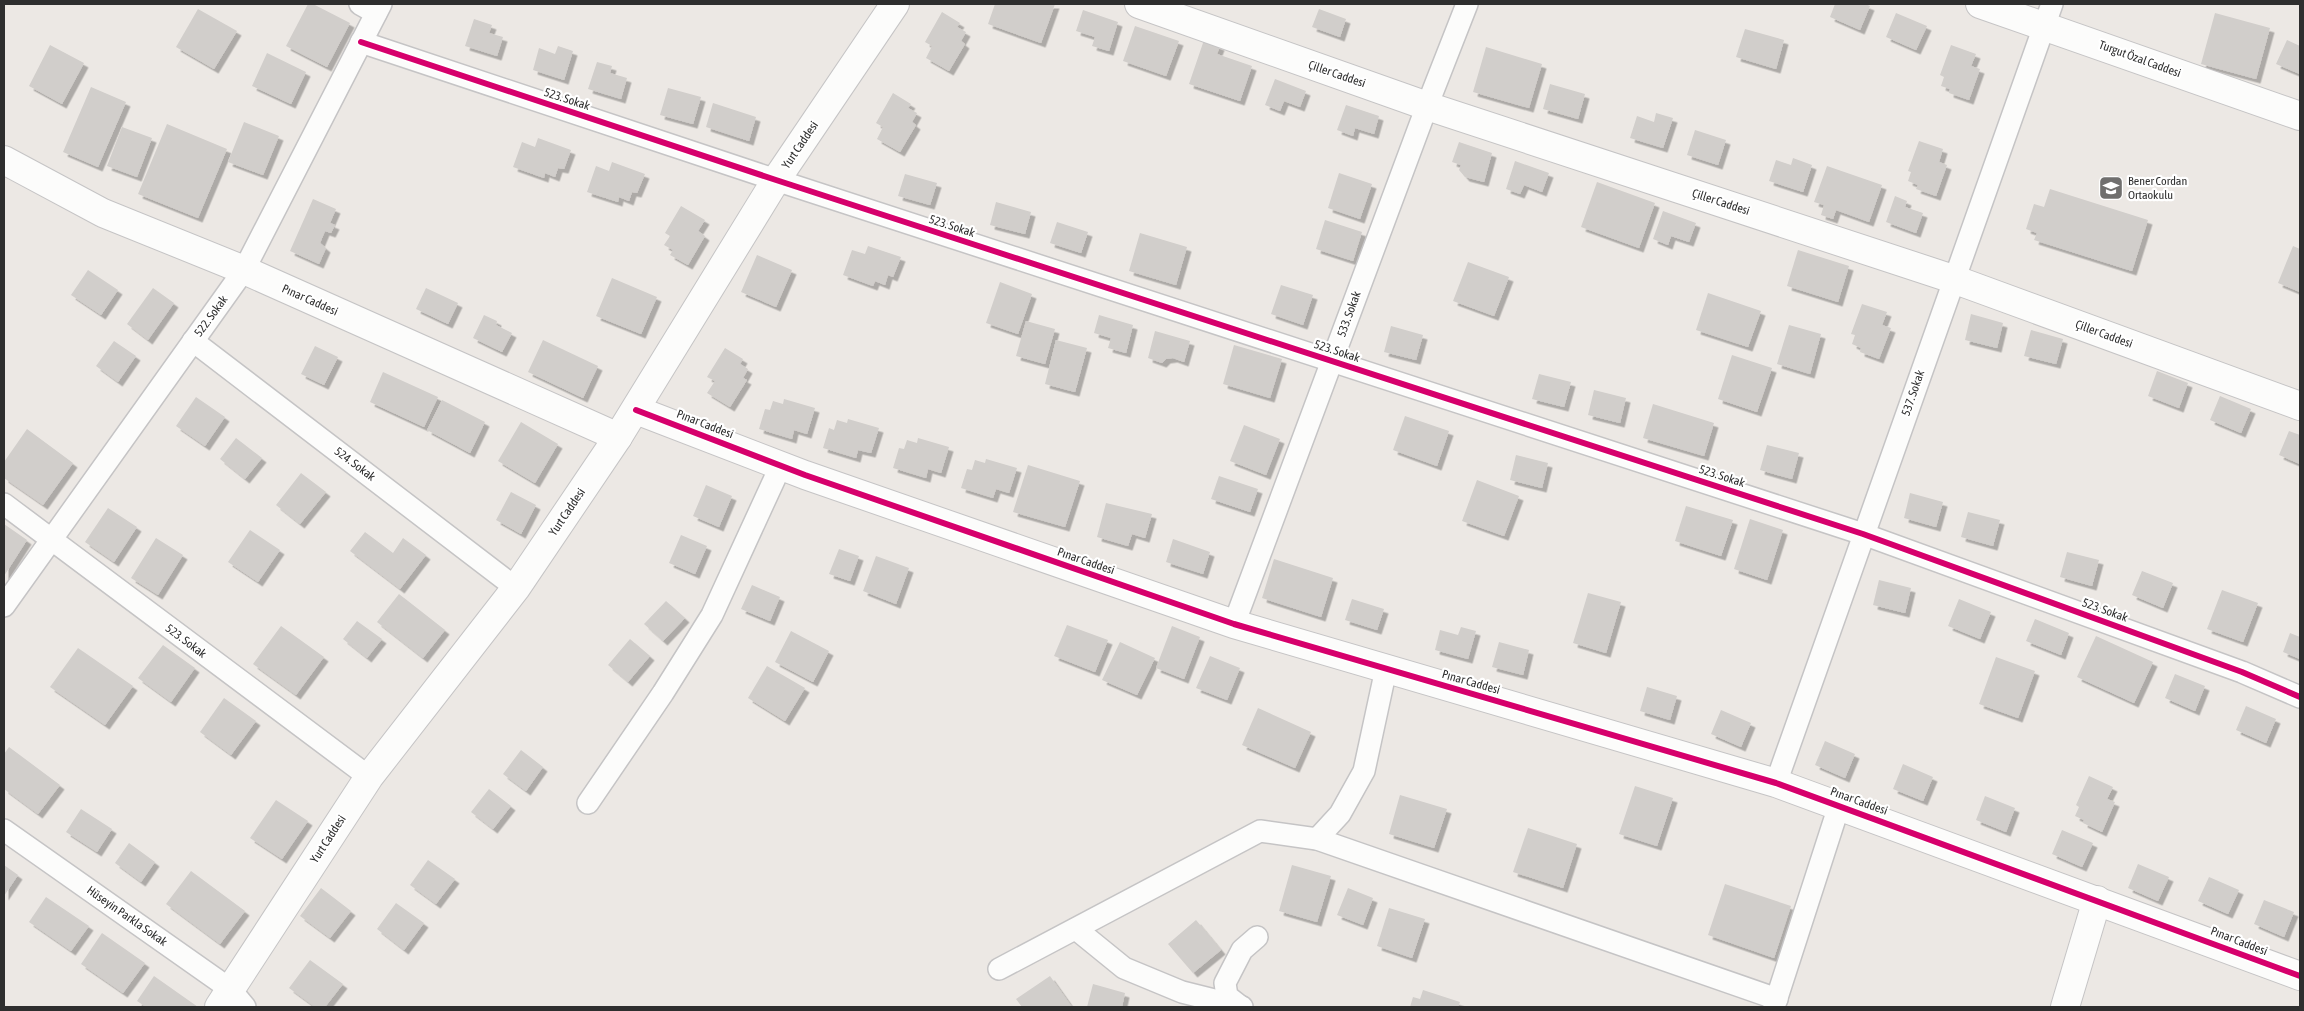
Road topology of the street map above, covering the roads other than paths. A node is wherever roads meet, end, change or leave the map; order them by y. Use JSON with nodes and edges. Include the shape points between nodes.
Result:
{"nodes":[{"id":1,"x":896,"y":4,"type":"edge"},
{"id":2,"x":1139,"y":4,"type":"edge"},
{"id":3,"x":1467,"y":4,"type":"edge"},
{"id":4,"x":1980,"y":4,"type":"edge"},
{"id":5,"x":372,"y":7,"type":"edge"},
{"id":6,"x":2048,"y":14,"type":"edge"},
{"id":7,"x":361,"y":42,"type":"junction"},
{"id":8,"x":1427,"y":106,"type":"junction"},
{"id":9,"x":2300,"y":116,"type":"edge"},
{"id":10,"x":4,"y":160,"type":"edge"},
{"id":11,"x":776,"y":180,"type":"junction"},
{"id":12,"x":244,"y":270,"type":"junction"},
{"id":13,"x":1953,"y":279,"type":"junction"},
{"id":14,"x":193,"y":341,"type":"junction"},
{"id":15,"x":1332,"y":361,"type":"junction"},
{"id":16,"x":2300,"y":406,"type":"edge"},
{"id":17,"x":636,"y":410,"type":"junction"},
{"id":18,"x":618,"y":437,"type":"junction"},
{"id":19,"x":781,"y":466,"type":"junction"},
{"id":20,"x":4,"y":504,"type":"edge"},
{"id":21,"x":1863,"y":534,"type":"junction"},
{"id":22,"x":50,"y":541,"type":"junction"},
{"id":23,"x":516,"y":588,"type":"junction"},
{"id":24,"x":4,"y":606,"type":"edge"},
{"id":25,"x":1234,"y":624,"type":"junction"},
{"id":26,"x":1386,"y":669,"type":"junction"},
{"id":27,"x":2300,"y":697,"type":"edge"},
{"id":28,"x":369,"y":777,"type":"junction"},
{"id":29,"x":1776,"y":783,"type":"junction"},
{"id":30,"x":588,"y":803,"type":"dead end"},
{"id":31,"x":1839,"y":806,"type":"junction"},
{"id":32,"x":4,"y":830,"type":"edge"},
{"id":33,"x":1317,"y":840,"type":"junction"},
{"id":34,"x":2097,"y":900,"type":"junction"},
{"id":35,"x":1076,"y":929,"type":"junction"},
{"id":36,"x":1257,"y":937,"type":"dead end"},
{"id":37,"x":999,"y":969,"type":"dead end"},
{"id":38,"x":2300,"y":976,"type":"edge"},
{"id":39,"x":231,"y":1001,"type":"edge"},
{"id":40,"x":1775,"y":1003,"type":"edge"},
{"id":41,"x":1241,"y":1007,"type":"edge"},
{"id":42,"x":2065,"y":1007,"type":"edge"}],
"edges":[{"from":1,"to":11,"type":"street","name":"Yurt Caddesi"},
{"from":2,"to":8,"type":"street","name":"Çiller Caddesi"},
{"from":3,"to":8,"type":"street","name":"533. Sokak"},
{"from":4,"to":6,"type":"street","name":"Turgut Özal Caddesi"},
{"from":5,"to":7,"type":"street","name":"522. Sokak"},
{"from":6,"to":9,"type":"street","name":"Turgut Özal Caddesi"},
{"from":6,"to":13,"type":"street","name":"537. Sokak"},
{"from":7,"to":11,"type":"street","name":"523. Sokak"},
{"from":7,"to":12,"type":"street","name":"522. Sokak"},
{"from":8,"to":13,"type":"street","name":"Çiller Caddesi"},
{"from":8,"to":15,"type":"street","name":"533. Sokak"},
{"from":10,"to":12,"type":"street","name":"Pınar Caddesi","via":[[103,213]]},
{"from":11,"to":15,"type":"street","name":"523. Sokak"},
{"from":11,"to":17,"type":"street","name":"Yurt Caddesi"},
{"from":12,"to":14,"type":"street","name":"522. Sokak"},
{"from":12,"to":18,"type":"street","name":"Pınar Caddesi"},
{"from":13,"to":16,"type":"street","name":"Çiller Caddesi"},
{"from":13,"to":21,"type":"street","name":"537. Sokak"},
{"from":14,"to":22,"type":"street","name":"522. Sokak"},
{"from":14,"to":23,"type":"street","name":"524. Sokak"},
{"from":15,"to":21,"type":"street","name":"523. Sokak"},
{"from":15,"to":25,"type":"street","name":"533. Sokak"},
{"from":17,"to":18,"type":"street","name":"Yurt Caddesi"},
{"from":17,"to":19,"type":"street","name":"Pınar Caddesi"},
{"from":18,"to":23,"type":"street","name":"Yurt Caddesi"},
{"from":19,"to":25,"type":"street","name":"Pınar Caddesi"},
{"from":19,"to":30,"type":"street","via":[[712,615]]},
{"from":20,"to":22,"type":"street","name":"523. Sokak"},
{"from":21,"to":27,"type":"street","name":"523. Sokak","via":[[2242,672]]},
{"from":21,"to":29,"type":"street","name":"537. Sokak"},
{"from":22,"to":24,"type":"street","name":"522. Sokak"},
{"from":22,"to":28,"type":"street","name":"523. Sokak"},
{"from":23,"to":28,"type":"street","name":"Yurt Caddesi"},
{"from":25,"to":26,"type":"street","name":"Pınar Caddesi"},
{"from":26,"to":29,"type":"street","name":"Pınar Caddesi"},
{"from":26,"to":33,"type":"street","via":[[1364,771],[1340,814]]},
{"from":28,"to":39,"type":"street","name":"Yurt Caddesi"},
{"from":29,"to":31,"type":"street","name":"Pınar Caddesi"},
{"from":31,"to":34,"type":"street","name":"Pınar Caddesi"},
{"from":31,"to":40,"type":"street"},
{"from":32,"to":39,"type":"street","name":"Hüseyin Parkla Sokak"},
{"from":33,"to":35,"type":"street","via":[[1260,831]]},
{"from":33,"to":40,"type":"street"},
{"from":34,"to":38,"type":"street","name":"Pınar Caddesi"},
{"from":34,"to":42,"type":"street"},
{"from":35,"to":37,"type":"street"},
{"from":35,"to":41,"type":"street","via":[[1124,968],[1182,992]]},
{"from":36,"to":41,"type":"street","via":[[1242,950],[1225,983],[1227,996]]}]}
